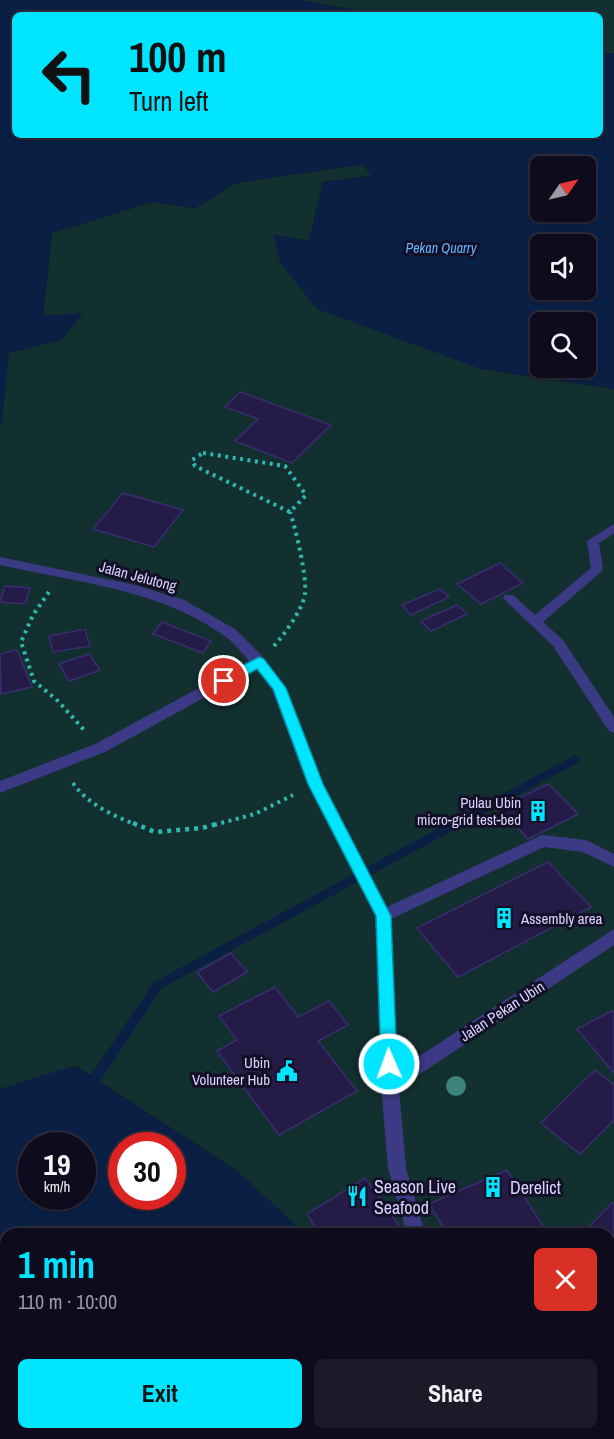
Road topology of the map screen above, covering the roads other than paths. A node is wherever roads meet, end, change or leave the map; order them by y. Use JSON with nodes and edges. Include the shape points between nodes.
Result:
{"nodes":[{"id":1,"x":614,"y":528,"type":"edge"},
{"id":2,"x":0,"y":561,"type":"edge"},
{"id":3,"x":509,"y":598,"type":"dead end"},
{"id":4,"x":534,"y":622,"type":"junction"},
{"id":5,"x":259,"y":662,"type":"junction"},
{"id":6,"x":614,"y":728,"type":"edge"},
{"id":7,"x":0,"y":787,"type":"edge"},
{"id":8,"x":614,"y":861,"type":"edge"},
{"id":9,"x":383,"y":916,"type":"junction"},
{"id":10,"x":614,"y":936,"type":"edge"},
{"id":11,"x":390,"y":1085,"type":"junction"},
{"id":12,"x":414,"y":1228,"type":"edge"}],
"edges":[{"from":1,"to":4,"type":"lane","via":[[593,541],[597,569]]},
{"from":2,"to":5,"type":"street","name":"Jalan Jelutong","via":[[179,603],[230,632]]},
{"from":3,"to":4,"type":"lane"},
{"from":4,"to":6,"type":"lane","via":[[558,644]]},
{"from":5,"to":7,"type":"street","via":[[100,748]]},
{"from":5,"to":9,"type":"street","name":"Jalan Jelutong","via":[[279,688],[315,784]]},
{"from":8,"to":9,"type":"street","via":[[586,846],[542,841]]},
{"from":9,"to":11,"type":"street"},
{"from":10,"to":11,"type":"street","name":"Jalan Pekan Ubin"},
{"from":11,"to":12,"type":"street","via":[[397,1168]]}]}
